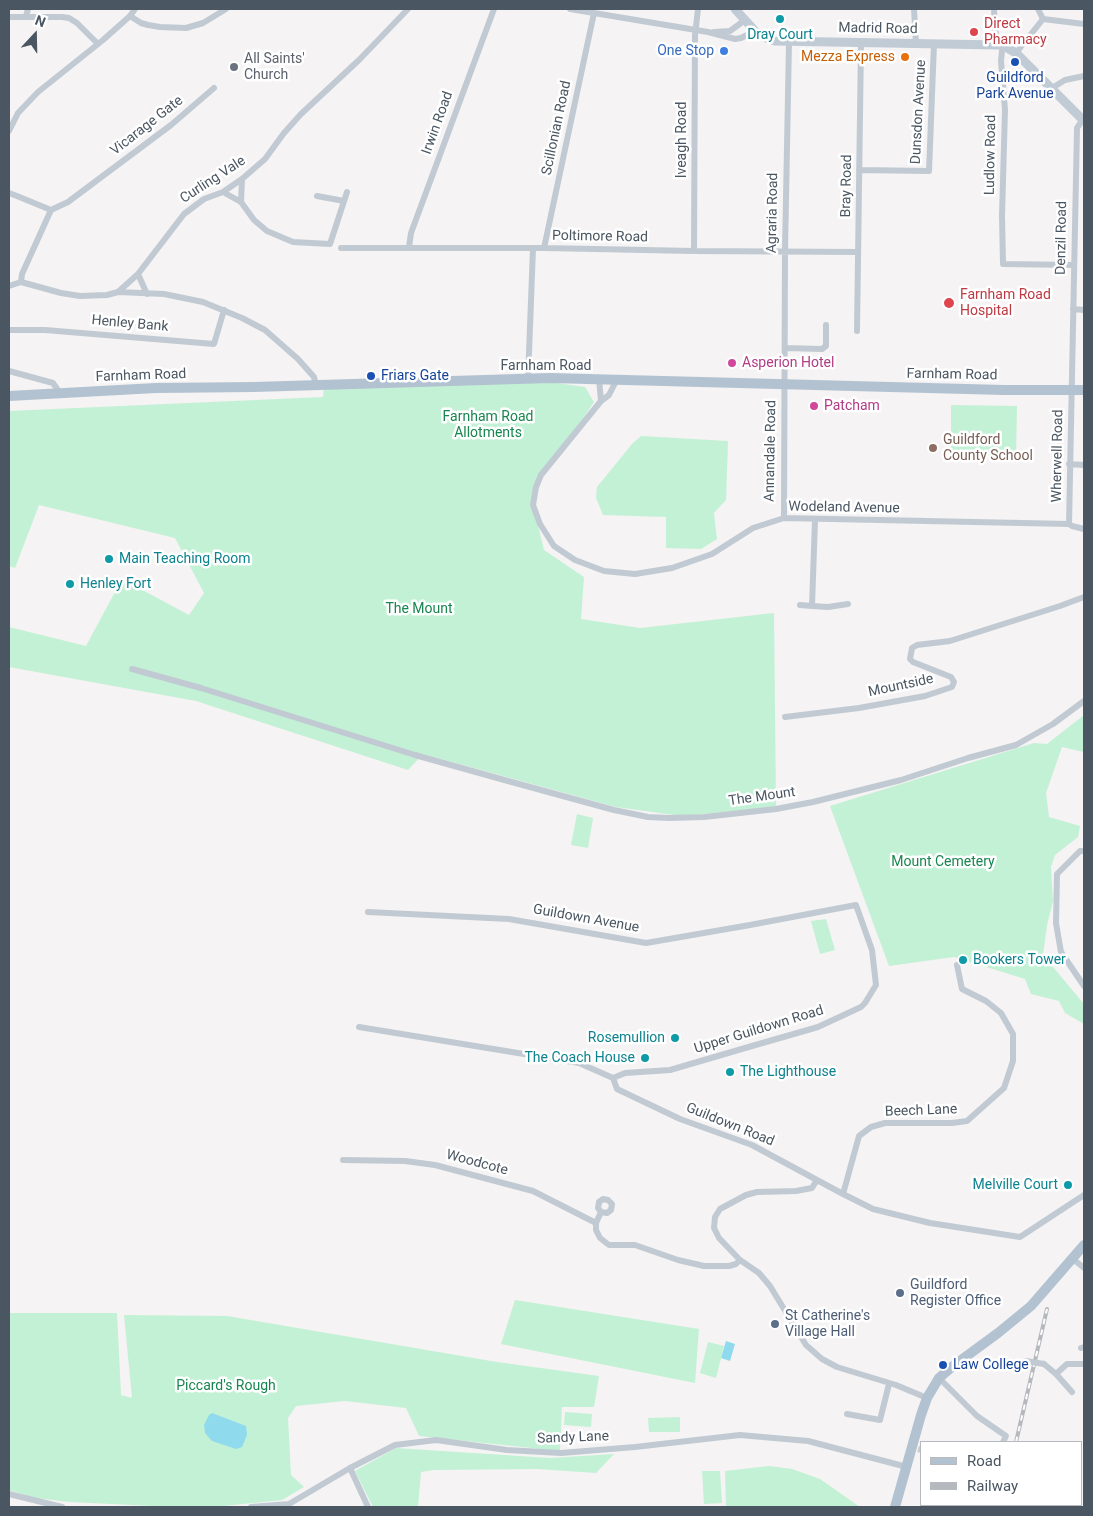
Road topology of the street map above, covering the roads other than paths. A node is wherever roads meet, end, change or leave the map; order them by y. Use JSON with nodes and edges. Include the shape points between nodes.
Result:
{"nodes":[{"id":1,"x":28,"y":9,"type":"edge"},
{"id":2,"x":135,"y":9,"type":"edge"},
{"id":3,"x":226,"y":9,"type":"edge"},
{"id":4,"x":408,"y":9,"type":"edge"},
{"id":5,"x":494,"y":9,"type":"edge"},
{"id":6,"x":570,"y":9,"type":"edge"},
{"id":7,"x":698,"y":9,"type":"edge"},
{"id":8,"x":735,"y":9,"type":"edge"},
{"id":9,"x":914,"y":9,"type":"edge"},
{"id":10,"x":994,"y":9,"type":"edge"},
{"id":11,"x":1038,"y":9,"type":"edge"},
{"id":12,"x":594,"y":13,"type":"junction"},
{"id":13,"x":26,"y":16,"type":"junction"},
{"id":14,"x":130,"y":16,"type":"junction"},
{"id":15,"x":9,"y":17,"type":"edge"},
{"id":16,"x":1043,"y":19,"type":"junction"},
{"id":17,"x":745,"y":20,"type":"junction"},
{"id":18,"x":1084,"y":24,"type":"edge"},
{"id":19,"x":696,"y":30,"type":"junction"},
{"id":20,"x":755,"y":31,"type":"junction"},
{"id":21,"x":708,"y":32,"type":"junction"},
{"id":22,"x":789,"y":42,"type":"junction"},
{"id":23,"x":861,"y":43,"type":"junction"},
{"id":24,"x":98,"y":44,"type":"junction"},
{"id":25,"x":916,"y":44,"type":"junction"},
{"id":26,"x":934,"y":44,"type":"junction"},
{"id":27,"x":1002,"y":46,"type":"junction"},
{"id":28,"x":1016,"y":53,"type":"junction"},
{"id":29,"x":1084,"y":76,"type":"edge"},
{"id":30,"x":214,"y":88,"type":"dead end"},
{"id":31,"x":1052,"y":88,"type":"junction"},
{"id":32,"x":1084,"y":120,"type":"edge"},
{"id":33,"x":9,"y":131,"type":"edge"},
{"id":34,"x":859,"y":170,"type":"junction"},
{"id":35,"x":242,"y":179,"type":"junction"},
{"id":36,"x":223,"y":192,"type":"junction"},
{"id":37,"x":347,"y":192,"type":"dead end"},
{"id":38,"x":9,"y":194,"type":"edge"},
{"id":39,"x":317,"y":196,"type":"dead end"},
{"id":40,"x":344,"y":201,"type":"junction"},
{"id":41,"x":241,"y":202,"type":"junction"},
{"id":42,"x":51,"y":210,"type":"junction"},
{"id":43,"x":409,"y":247,"type":"junction"},
{"id":44,"x":341,"y":248,"type":"dead end"},
{"id":45,"x":533,"y":248,"type":"junction"},
{"id":46,"x":544,"y":248,"type":"junction"},
{"id":47,"x":694,"y":251,"type":"junction"},
{"id":48,"x":785,"y":252,"type":"junction"},
{"id":49,"x":858,"y":252,"type":"junction"},
{"id":50,"x":1074,"y":265,"type":"junction"},
{"id":51,"x":138,"y":274,"type":"junction"},
{"id":52,"x":21,"y":282,"type":"junction"},
{"id":53,"x":9,"y":286,"type":"edge"},
{"id":54,"x":118,"y":292,"type":"junction"},
{"id":55,"x":147,"y":294,"type":"junction"},
{"id":56,"x":1073,"y":309,"type":"junction"},
{"id":57,"x":224,"y":310,"type":"junction"},
{"id":58,"x":1084,"y":310,"type":"edge"},
{"id":59,"x":826,"y":325,"type":"dead end"},
{"id":60,"x":9,"y":330,"type":"edge"},
{"id":61,"x":857,"y":330,"type":"dead end"},
{"id":62,"x":786,"y":348,"type":"junction"},
{"id":63,"x":9,"y":371,"type":"edge"},
{"id":64,"x":528,"y":379,"type":"junction"},
{"id":65,"x":599,"y":379,"type":"junction"},
{"id":66,"x":617,"y":379,"type":"junction"},
{"id":67,"x":784,"y":384,"type":"junction"},
{"id":68,"x":316,"y":385,"type":"junction"},
{"id":69,"x":1072,"y":390,"type":"junction"},
{"id":70,"x":1084,"y":390,"type":"edge"},
{"id":71,"x":60,"y":393,"type":"junction"},
{"id":72,"x":9,"y":396,"type":"edge"},
{"id":73,"x":601,"y":401,"type":"junction"},
{"id":74,"x":1069,"y":464,"type":"junction"},
{"id":75,"x":1084,"y":465,"type":"edge"},
{"id":76,"x":784,"y":518,"type":"junction"},
{"id":77,"x":815,"y":520,"type":"junction"},
{"id":78,"x":1069,"y":524,"type":"junction"},
{"id":79,"x":1084,"y":528,"type":"edge"},
{"id":80,"x":1084,"y":597,"type":"edge"},
{"id":81,"x":848,"y":604,"type":"dead end"},
{"id":82,"x":800,"y":605,"type":"dead end"},
{"id":83,"x":812,"y":606,"type":"junction"},
{"id":84,"x":132,"y":669,"type":"dead end"},
{"id":85,"x":1084,"y":701,"type":"edge"},
{"id":86,"x":785,"y":717,"type":"dead end"},
{"id":87,"x":1084,"y":851,"type":"edge"},
{"id":88,"x":856,"y":904,"type":"joint"},
{"id":89,"x":368,"y":912,"type":"dead end"},
{"id":90,"x":957,"y":965,"type":"dead end"},
{"id":91,"x":1084,"y":986,"type":"edge"},
{"id":92,"x":359,"y":1026,"type":"dead end"},
{"id":93,"x":613,"y":1078,"type":"junction"},
{"id":94,"x":343,"y":1160,"type":"dead end"},
{"id":95,"x":817,"y":1180,"type":"junction"},
{"id":96,"x":843,"y":1194,"type":"junction"},
{"id":97,"x":1084,"y":1196,"type":"edge"},
{"id":98,"x":601,"y":1212,"type":"dead end"},
{"id":99,"x":596,"y":1223,"type":"junction"},
{"id":100,"x":1084,"y":1245,"type":"edge"},
{"id":101,"x":1073,"y":1259,"type":"junction"},
{"id":102,"x":740,"y":1260,"type":"junction"},
{"id":103,"x":1084,"y":1268,"type":"edge"},
{"id":104,"x":1026,"y":1360,"type":"dead end"},
{"id":105,"x":1084,"y":1364,"type":"edge"},
{"id":106,"x":1056,"y":1374,"type":"junction"},
{"id":107,"x":939,"y":1378,"type":"junction"},
{"id":108,"x":889,"y":1384,"type":"junction"},
{"id":109,"x":1072,"y":1392,"type":"dead end"},
{"id":110,"x":928,"y":1398,"type":"junction"},
{"id":111,"x":847,"y":1414,"type":"dead end"},
{"id":112,"x":1004,"y":1441,"type":"edge"},
{"id":113,"x":907,"y":1467,"type":"junction"},
{"id":114,"x":350,"y":1468,"type":"junction"},
{"id":115,"x":9,"y":1494,"type":"edge"},
{"id":116,"x":62,"y":1507,"type":"edge"},
{"id":117,"x":251,"y":1507,"type":"edge"},
{"id":118,"x":368,"y":1507,"type":"edge"},
{"id":119,"x":895,"y":1507,"type":"edge"}],
"edges":[{"from":1,"to":13,"type":"street"},
{"from":2,"to":14,"type":"street"},
{"from":3,"to":14,"type":"street","via":[[203,24],[186,28],[148,25]]},
{"from":4,"to":35,"type":"street","name":"Curling Vale","via":[[284,132],[265,159]]},
{"from":5,"to":43,"type":"street","name":"Irwin Road","via":[[411,233]]},
{"from":6,"to":12,"type":"street"},
{"from":7,"to":19,"type":"street","name":"Iveagh Road"},
{"from":8,"to":17,"type":"street"},
{"from":9,"to":25,"type":"street"},
{"from":10,"to":27,"type":"street","name":"Ludlow Road","via":[[995,29]]},
{"from":11,"to":16,"type":"street"},
{"from":12,"to":19,"type":"street"},
{"from":12,"to":46,"type":"street","name":"Scillonian Road"},
{"from":13,"to":15,"type":"street"},
{"from":13,"to":24,"type":"street","via":[[69,18]]},
{"from":14,"to":24,"type":"street"},
{"from":16,"to":18,"type":"street"},
{"from":16,"to":28,"type":"street"},
{"from":17,"to":20,"type":"street"},
{"from":17,"to":21,"type":"street","via":[[730,31]]},
{"from":19,"to":21,"type":"street"},
{"from":19,"to":47,"type":"street","name":"Iveagh Road"},
{"from":20,"to":21,"type":"street","via":[[735,39]]},
{"from":20,"to":22,"type":"street","name":"Madrid Road","via":[[768,39]]},
{"from":22,"to":23,"type":"street","name":"Madrid Road"},
{"from":22,"to":48,"type":"street","name":"Agraria Road"},
{"from":23,"to":25,"type":"street","name":"Madrid Road"},
{"from":23,"to":34,"type":"street","name":"Bray Road"},
{"from":24,"to":33,"type":"street","via":[[38,92],[18,113]]},
{"from":25,"to":26,"type":"street","name":"Madrid Road"},
{"from":26,"to":27,"type":"street","name":"Madrid Road"},
{"from":26,"to":34,"type":"street","name":"Dunsdon Avenue","via":[[929,171]]},
{"from":27,"to":28,"type":"street"},
{"from":27,"to":50,"type":"street","name":"Ludlow Road","via":[[1005,110],[1003,264]]},
{"from":28,"to":31,"type":"street"},
{"from":29,"to":31,"type":"street","via":[[1065,80]]},
{"from":30,"to":42,"type":"street","name":"Vicarage Gate","via":[[68,202]]},
{"from":31,"to":32,"type":"street"},
{"from":32,"to":50,"type":"street","name":"Denzil Road","via":[[1077,128]]},
{"from":34,"to":49,"type":"street","name":"Bray Road"},
{"from":35,"to":36,"type":"street","name":"Curling Vale"},
{"from":35,"to":41,"type":"street"},
{"from":36,"to":41,"type":"street"},
{"from":36,"to":51,"type":"street","name":"Curling Vale","via":[[204,199],[184,214]]},
{"from":37,"to":40,"type":"street"},
{"from":38,"to":42,"type":"street"},
{"from":39,"to":40,"type":"street"},
{"from":40,"to":41,"type":"street","via":[[330,244],[293,242],[267,231]]},
{"from":42,"to":52,"type":"street"},
{"from":43,"to":44,"type":"street","name":"Poltimore Road"},
{"from":43,"to":45,"type":"street","name":"Poltimore Road"},
{"from":45,"to":46,"type":"street","name":"Poltimore Road"},
{"from":45,"to":64,"type":"street"},
{"from":46,"to":47,"type":"street","name":"Poltimore Road"},
{"from":47,"to":48,"type":"street","name":"Poltimore Road"},
{"from":48,"to":49,"type":"street","name":"Poltimore Road"},
{"from":48,"to":62,"type":"street","name":"Agraria Road"},
{"from":49,"to":61,"type":"street","name":"Bray Road"},
{"from":50,"to":56,"type":"street","name":"Denzil Road"},
{"from":51,"to":54,"type":"street","name":"Curling Vale"},
{"from":51,"to":55,"type":"street"},
{"from":52,"to":53,"type":"street"},
{"from":52,"to":54,"type":"street","via":[[80,296]]},
{"from":54,"to":55,"type":"street"},
{"from":55,"to":57,"type":"street","via":[[203,302]]},
{"from":56,"to":58,"type":"street"},
{"from":56,"to":69,"type":"street","name":"Denzil Road"},
{"from":57,"to":60,"type":"street","name":"Henley Bank","via":[[214,344]]},
{"from":57,"to":68,"type":"street","via":[[265,330],[298,359],[314,377]]},
{"from":59,"to":62,"type":"street","via":[[826,346],[822,349]]},
{"from":62,"to":67,"type":"street","name":"Agraria Road"},
{"from":63,"to":71,"type":"street","via":[[54,383]]},
{"from":64,"to":65,"type":"main road","name":"Farnham Road"},
{"from":64,"to":68,"type":"main road","name":"Farnham Road"},
{"from":65,"to":66,"type":"main road","name":"Farnham Road"},
{"from":65,"to":73,"type":"street"},
{"from":66,"to":67,"type":"main road","name":"Farnham Road"},
{"from":66,"to":73,"type":"street","name":"Wodeland Avenue","via":[[609,395]]},
{"from":67,"to":69,"type":"main road","name":"Farnham Road"},
{"from":67,"to":76,"type":"street","name":"Annandale Road"},
{"from":68,"to":71,"type":"main road","name":"Farnham Road"},
{"from":69,"to":70,"type":"main road","name":"Farnham Road"},
{"from":69,"to":74,"type":"street","name":"Wherwell Road"},
{"from":71,"to":72,"type":"main road","name":"Farnham Road"},
{"from":73,"to":76,"type":"street","name":"Wodeland Avenue","via":[[541,475],[533,504],[540,524],[554,546],[575,560],[604,571],[635,574],[672,568],[712,554],[753,528]]},
{"from":74,"to":75,"type":"street"},
{"from":74,"to":78,"type":"street","name":"Wherwell Road"},
{"from":76,"to":77,"type":"street","name":"Wodeland Avenue"},
{"from":77,"to":78,"type":"street","name":"Wodeland Avenue"},
{"from":77,"to":83,"type":"street"},
{"from":78,"to":79,"type":"street","name":"Wodeland Avenue"},
{"from":80,"to":86,"type":"street","name":"Mountside","via":[[950,641],[917,644],[912,648],[910,658],[913,662],[951,677],[952,687],[925,696],[859,708]]},
{"from":81,"to":83,"type":"street"},
{"from":82,"to":83,"type":"street"},
{"from":84,"to":85,"type":"street","name":"The Mount","via":[[480,774],[614,810],[669,818],[776,809],[895,782],[1016,745]]},
{"from":87,"to":91,"type":"street","via":[[1080,851],[1057,874],[1056,923],[1061,952]]},
{"from":88,"to":89,"type":"street","name":"Guildown Avenue","via":[[646,943],[509,919]]},
{"from":88,"to":93,"type":"street","name":"Upper Guildown Road","via":[[872,950],[876,985],[860,1007],[818,1027],[670,1070],[626,1073]]},
{"from":90,"to":96,"type":"street","name":"Beech Lane","via":[[962,989],[1001,1013],[1013,1034],[1013,1061],[1004,1088],[967,1121],[885,1123],[870,1127],[859,1136]]},
{"from":92,"to":93,"type":"street","name":"Guildown Road","via":[[579,1063]]},
{"from":93,"to":95,"type":"street","name":"Guildown Road","via":[[617,1089],[680,1119],[752,1145]]},
{"from":94,"to":99,"type":"street","name":"Woodcote","via":[[435,1165],[533,1191]]},
{"from":95,"to":96,"type":"street","name":"Guildown Road"},
{"from":95,"to":102,"type":"street","via":[[812,1188],[757,1192],[720,1209],[714,1228]]},
{"from":96,"to":97,"type":"street","name":"Guildown Road","via":[[873,1209],[930,1223],[1020,1238]]},
{"from":98,"to":99,"type":"street"},
{"from":99,"to":102,"type":"street","via":[[600,1238],[609,1244],[635,1245],[704,1266],[729,1266]]},
{"from":100,"to":101,"type":"main road"},
{"from":101,"to":103,"type":"street"},
{"from":101,"to":107,"type":"main road","via":[[1031,1306]]},
{"from":102,"to":108,"type":"street","via":[[770,1286],[806,1346],[837,1367]]},
{"from":104,"to":106,"type":"street","bridge":true,"via":[[1044,1364]]},
{"from":105,"to":106,"type":"street","via":[[1067,1364]]},
{"from":106,"to":109,"type":"street"},
{"from":107,"to":110,"type":"main road"},
{"from":107,"to":112,"type":"street","via":[[978,1416],[1006,1436]]},
{"from":108,"to":110,"type":"street"},
{"from":108,"to":111,"type":"street","via":[[880,1420]]},
{"from":110,"to":113,"type":"main road","via":[[921,1415],[916,1448]]},
{"from":113,"to":114,"type":"street","name":"Sandy Lane","via":[[808,1441],[740,1435],[561,1454],[436,1440],[395,1445]]},
{"from":113,"to":119,"type":"main road"},
{"from":114,"to":117,"type":"street","name":"Sandy Lane","via":[[289,1504]]},
{"from":114,"to":118,"type":"street"},
{"from":115,"to":116,"type":"street"}]}
